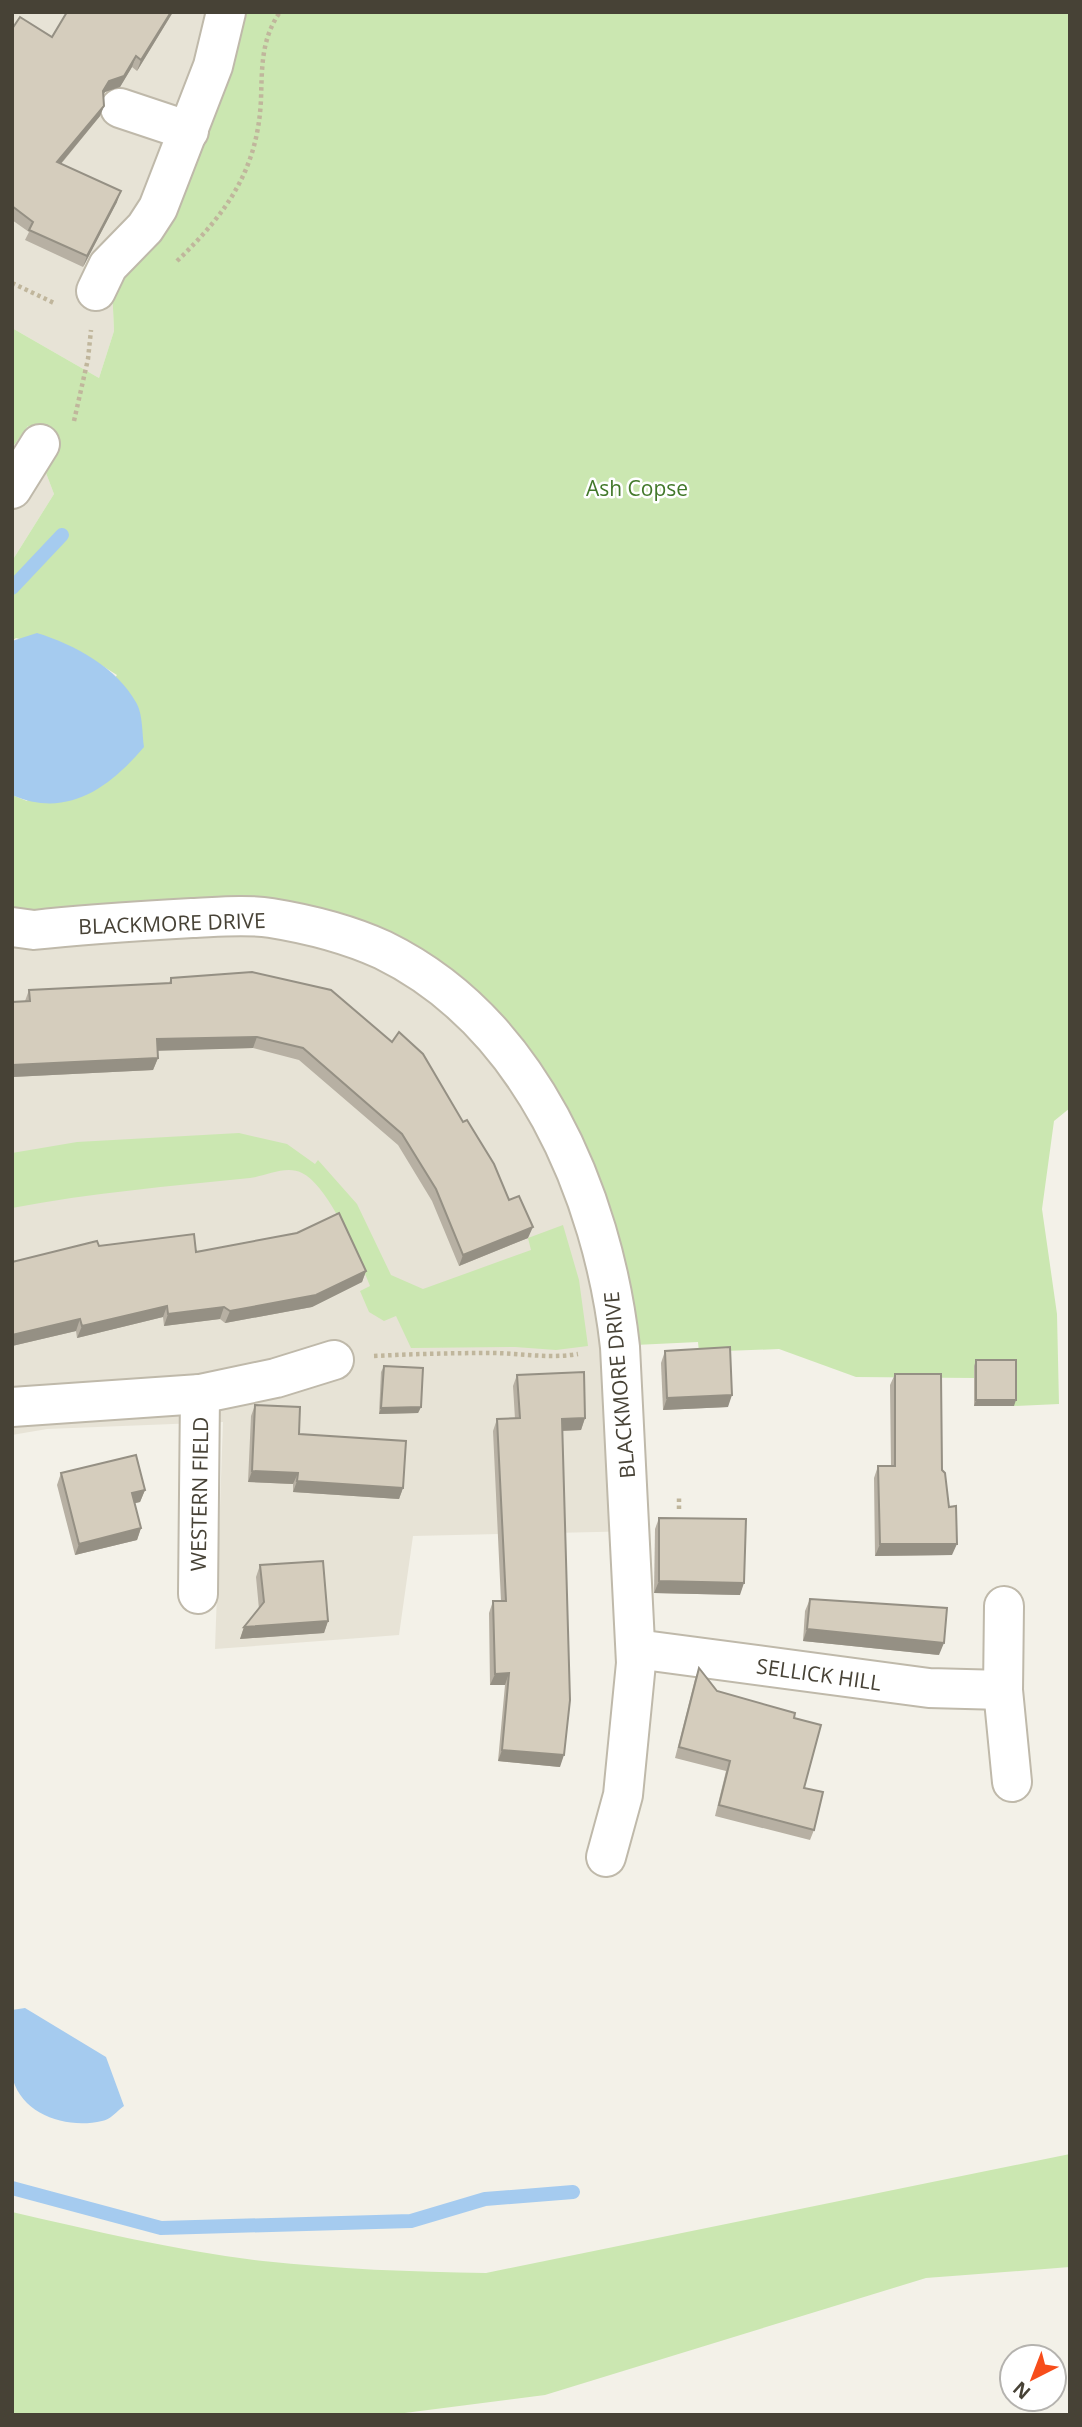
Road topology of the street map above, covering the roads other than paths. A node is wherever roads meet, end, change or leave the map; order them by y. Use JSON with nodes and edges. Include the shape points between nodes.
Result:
{"nodes":[{"id":1,"x":226,"y":12,"type":"edge"},
{"id":2,"x":120,"y":108,"type":"dead end"},
{"id":3,"x":189,"y":131,"type":"junction"},
{"id":4,"x":94,"y":302,"type":"road end"},
{"id":5,"x":40,"y":444,"type":"road end"},
{"id":6,"x":12,"y":489,"type":"edge"},
{"id":7,"x":12,"y":928,"type":"edge"},
{"id":8,"x":334,"y":1360,"type":"road end"},
{"id":9,"x":200,"y":1394,"type":"junction"},
{"id":10,"x":12,"y":1407,"type":"edge"},
{"id":11,"x":198,"y":1594,"type":"dead end"},
{"id":12,"x":1004,"y":1606,"type":"dead end"},
{"id":13,"x":636,"y":1648,"type":"junction"},
{"id":14,"x":1003,"y":1690,"type":"junction"},
{"id":15,"x":1012,"y":1782,"type":"dead end"},
{"id":16,"x":607,"y":1857,"type":"dead end"}],
"edges":[{"from":1,"to":3,"type":"street","via":[[213,66]]},
{"from":2,"to":3,"type":"street"},
{"from":3,"to":4,"type":"street","via":[[158,208],[108,266]]},
{"from":5,"to":6,"type":"street"},
{"from":7,"to":13,"type":"street","name":"BLACKMORE DRIVE","via":[[269,918],[329,930],[383,951],[426,978],[455,1000],[507,1054],[555,1128],[582,1186],[615,1300]]},
{"from":8,"to":9,"type":"street","name":"WESTERN FIELD"},
{"from":9,"to":10,"type":"street","name":"WESTERN FIELD"},
{"from":9,"to":11,"type":"street","name":"WESTERN FIELD"},
{"from":12,"to":14,"type":"street"},
{"from":13,"to":14,"type":"street","name":"SELLICK HILL","via":[[929,1688]]},
{"from":13,"to":16,"type":"street","name":"BLACKMORE DRIVE","via":[[629,1755]]},
{"from":14,"to":15,"type":"street"}]}
